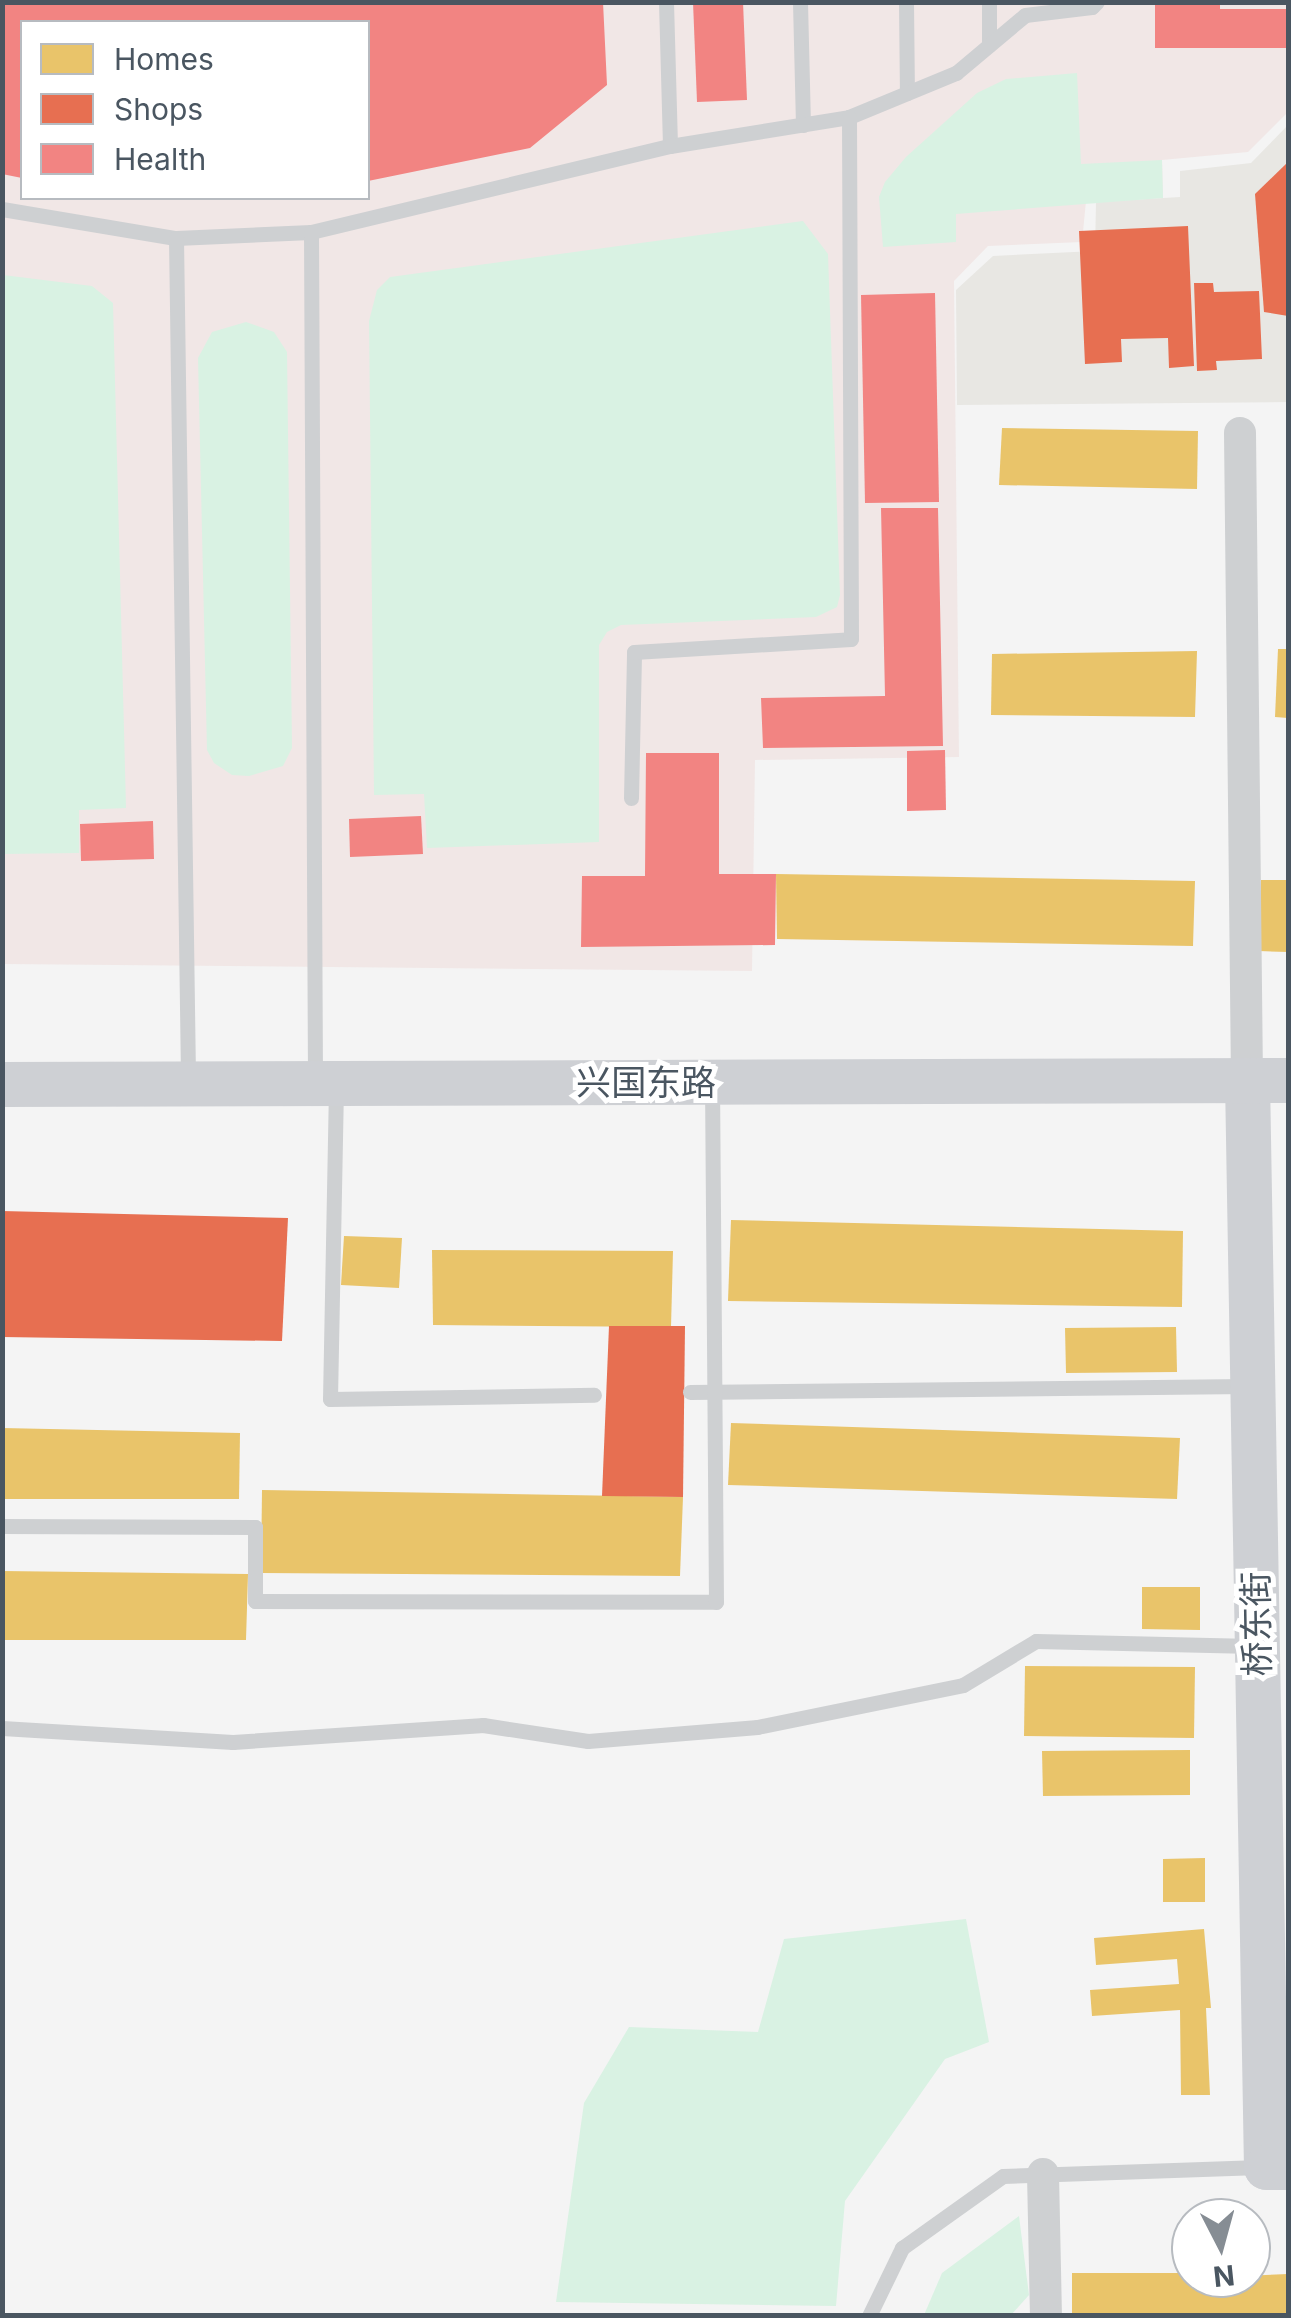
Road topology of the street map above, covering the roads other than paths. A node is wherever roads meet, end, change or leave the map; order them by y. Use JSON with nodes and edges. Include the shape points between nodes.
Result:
{"nodes":[{"id":1,"x":666,"y":2,"type":"edge"},
{"id":2,"x":800,"y":2,"type":"edge"},
{"id":3,"x":906,"y":2,"type":"edge"},
{"id":4,"x":989,"y":2,"type":"edge"},
{"id":5,"x":1097,"y":2,"type":"edge"},
{"id":6,"x":1025,"y":9,"type":"edge"},
{"id":7,"x":990,"y":45,"type":"junction"},
{"id":8,"x":907,"y":93,"type":"junction"},
{"id":9,"x":848,"y":118,"type":"junction"},
{"id":10,"x":803,"y":125,"type":"junction"},
{"id":11,"x":670,"y":146,"type":"junction"},
{"id":12,"x":2,"y":209,"type":"edge"},
{"id":13,"x":310,"y":232,"type":"junction"},
{"id":14,"x":176,"y":238,"type":"junction"},
{"id":15,"x":1240,"y":433,"type":"dead end"},
{"id":16,"x":631,"y":798,"type":"dead end"},
{"id":17,"x":1268,"y":1080,"type":"edge"},
{"id":18,"x":712,"y":1082,"type":"junction"},
{"id":19,"x":325,"y":1083,"type":"junction"},
{"id":20,"x":2,"y":1084,"type":"edge"},
{"id":21,"x":188,"y":1084,"type":"junction"},
{"id":22,"x":1252,"y":1386,"type":"junction"},
{"id":23,"x":690,"y":1392,"type":"dead end"},
{"id":24,"x":714,"y":1392,"type":"junction"},
{"id":25,"x":594,"y":1395,"type":"dead end"},
{"id":26,"x":2,"y":1526,"type":"edge"},
{"id":27,"x":1257,"y":1646,"type":"junction"},
{"id":28,"x":2,"y":1728,"type":"edge"},
{"id":29,"x":1277,"y":2167,"type":"edge"},
{"id":30,"x":1044,"y":2174,"type":"junction"},
{"id":31,"x":869,"y":2316,"type":"edge"},
{"id":32,"x":1046,"y":2316,"type":"edge"}],
"edges":[{"from":1,"to":11,"type":"lane"},
{"from":2,"to":10,"type":"lane"},
{"from":3,"to":8,"type":"lane"},
{"from":4,"to":7,"type":"lane"},
{"from":5,"to":6,"type":"lane","via":[[1092,8]]},
{"from":6,"to":7,"type":"lane"},
{"from":7,"to":8,"type":"lane","via":[[956,73]]},
{"from":8,"to":9,"type":"lane"},
{"from":9,"to":10,"type":"lane"},
{"from":9,"to":16,"type":"lane","via":[[852,639],[634,652]]},
{"from":10,"to":11,"type":"lane"},
{"from":11,"to":13,"type":"lane"},
{"from":12,"to":14,"type":"lane"},
{"from":13,"to":14,"type":"lane"},
{"from":13,"to":19,"type":"lane"},
{"from":14,"to":21,"type":"lane"},
{"from":15,"to":17,"type":"street"},
{"from":17,"to":18,"type":"main road","name":"兴国东路"},
{"from":17,"to":22,"type":"main road","name":"桥东街"},
{"from":18,"to":19,"type":"main road","name":"兴国东路"},
{"from":18,"to":24,"type":"lane"},
{"from":19,"to":21,"type":"main road","name":"兴国东路"},
{"from":19,"to":25,"type":"lane","via":[[330,1399]]},
{"from":20,"to":21,"type":"main road","name":"兴国东路"},
{"from":22,"to":24,"type":"lane"},
{"from":22,"to":27,"type":"main road","name":"桥东街"},
{"from":23,"to":24,"type":"lane"},
{"from":24,"to":26,"type":"lane","via":[[716,1602],[256,1600],[255,1527]]},
{"from":27,"to":28,"type":"lane","via":[[1036,1641],[963,1685],[757,1727],[588,1741],[483,1725],[234,1742]]},
{"from":27,"to":29,"type":"main road","name":"桥东街"},
{"from":29,"to":30,"type":"lane"},
{"from":30,"to":31,"type":"lane","via":[[1002,2176],[902,2248]]},
{"from":30,"to":32,"type":"street"}]}
